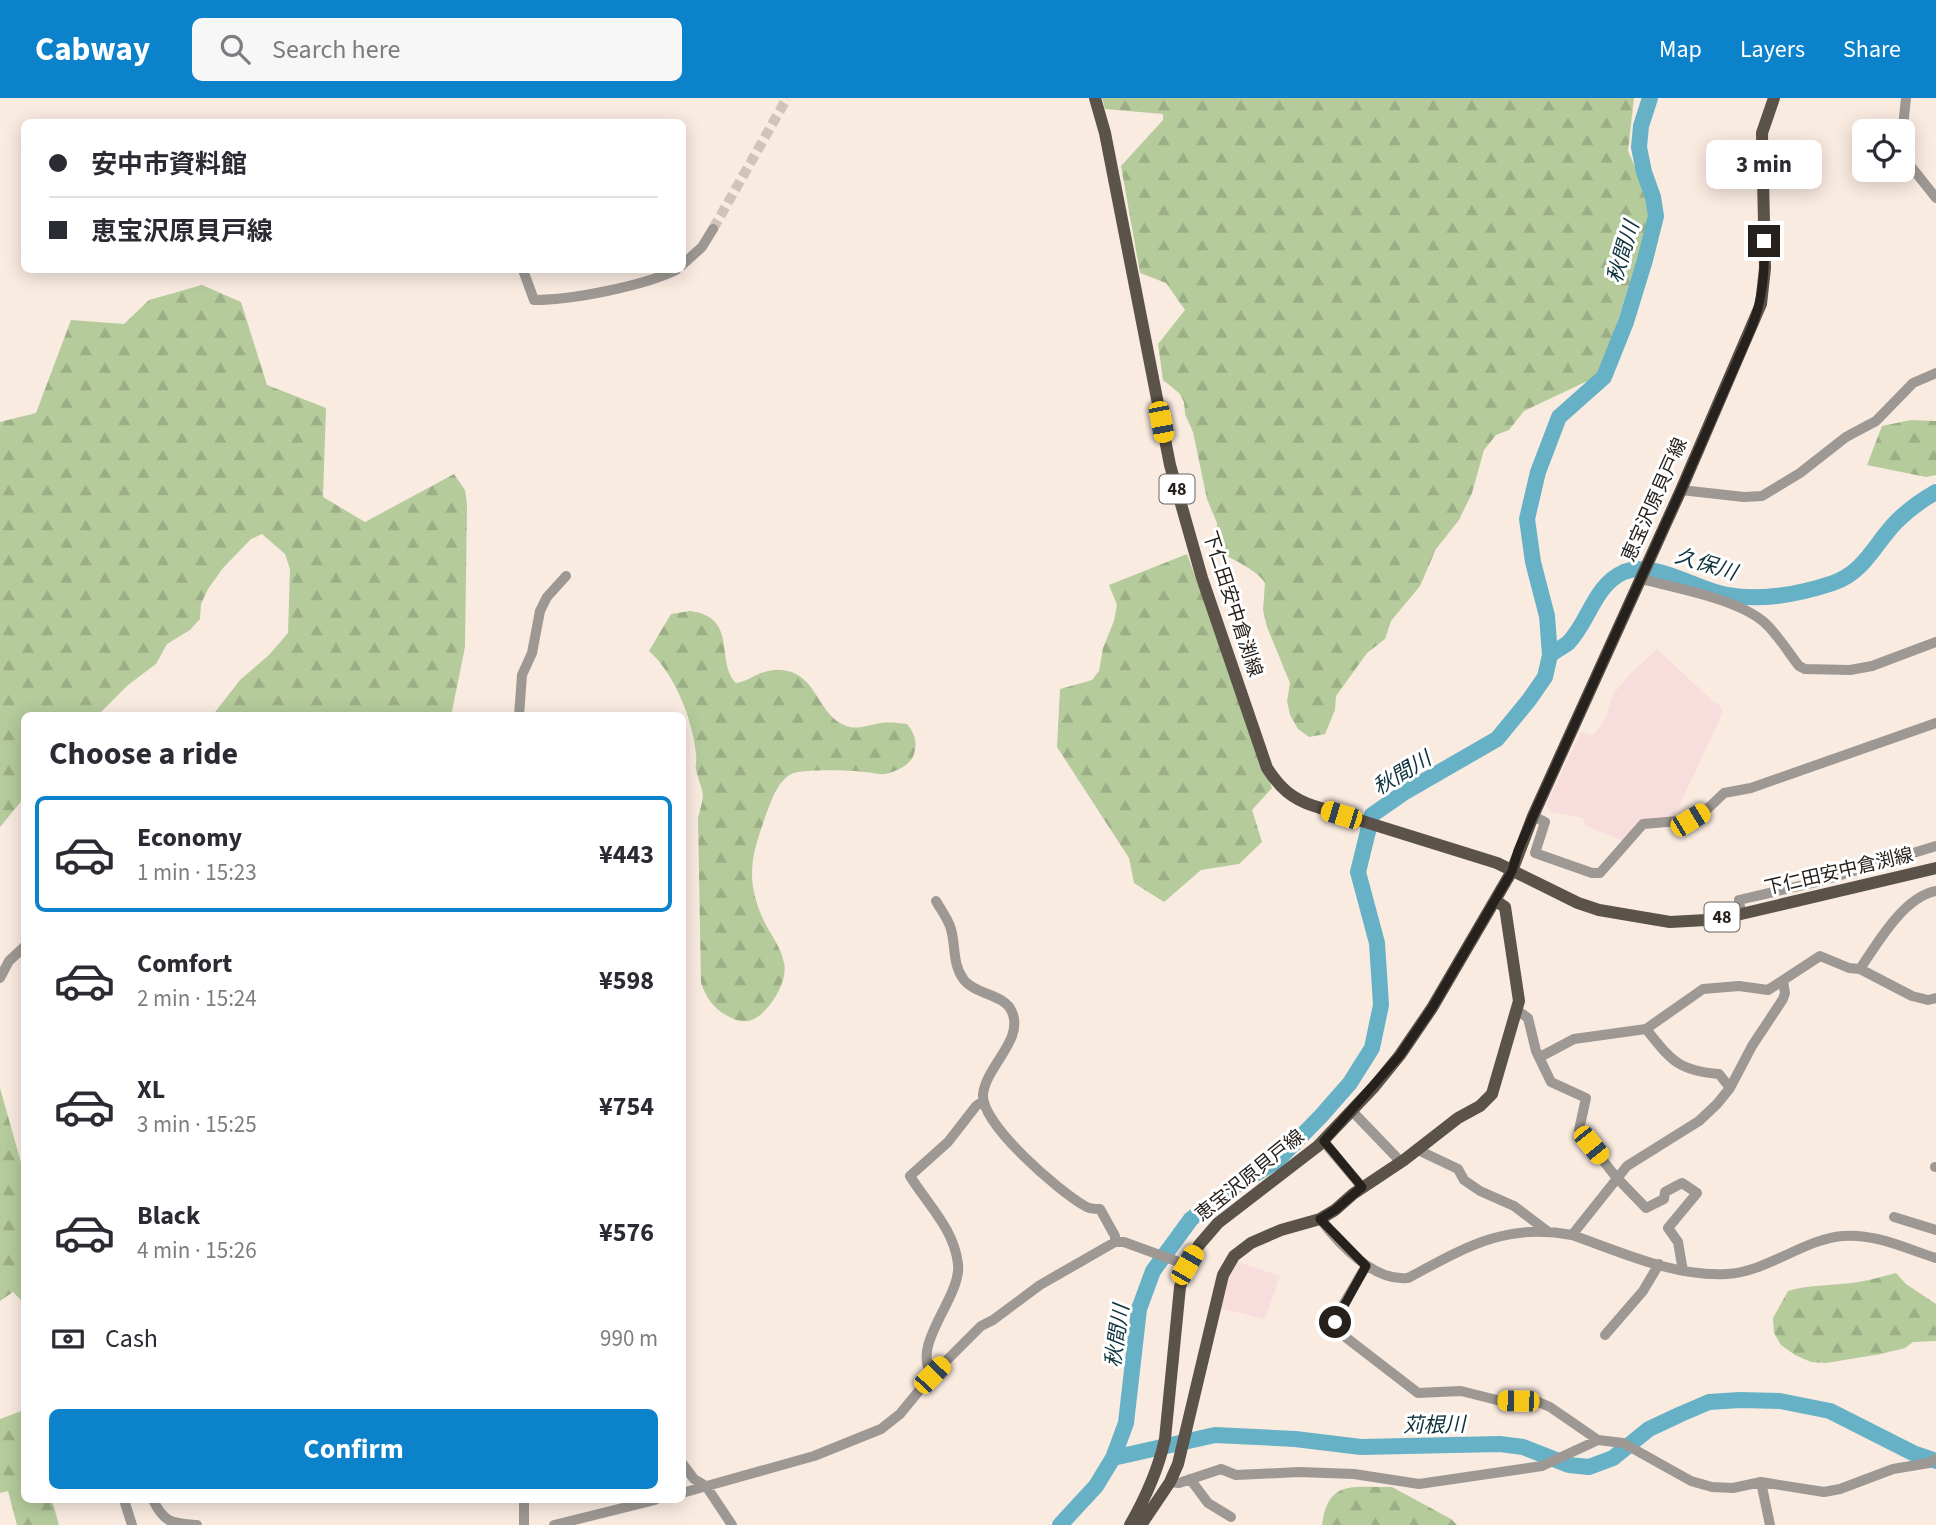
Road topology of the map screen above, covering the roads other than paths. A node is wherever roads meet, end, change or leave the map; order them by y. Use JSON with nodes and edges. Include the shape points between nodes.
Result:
{"nodes":[{"id":1,"x":1095,"y":98,"type":"edge"},
{"id":2,"x":1774,"y":98,"type":"edge"},
{"id":3,"x":1906,"y":98,"type":"edge"},
{"id":4,"x":1904,"y":119,"type":"edge"},
{"id":5,"x":1915,"y":172,"type":"edge"},
{"id":6,"x":1936,"y":198,"type":"edge"},
{"id":7,"x":713,"y":229,"type":"tunnel mouth"},
{"id":8,"x":686,"y":261,"type":"edge"},
{"id":9,"x":524,"y":273,"type":"edge"},
{"id":10,"x":670,"y":273,"type":"edge"},
{"id":11,"x":1936,"y":373,"type":"edge"},
{"id":12,"x":1681,"y":490,"type":"junction"},
{"id":13,"x":1644,"y":573,"type":"junction"},
{"id":14,"x":566,"y":576,"type":"dead end"},
{"id":15,"x":1936,"y":642,"type":"edge"},
{"id":16,"x":519,"y":712,"type":"edge"},
{"id":17,"x":1936,"y":723,"type":"edge"},
{"id":18,"x":1533,"y":816,"type":"junction"},
{"id":19,"x":1936,"y":846,"type":"edge"},
{"id":20,"x":1936,"y":868,"type":"edge"},
{"id":21,"x":1512,"y":871,"type":"junction"},
{"id":22,"x":1821,"y":881,"type":"junction"},
{"id":23,"x":1936,"y":891,"type":"edge"},
{"id":24,"x":1825,"y":896,"type":"junction"},
{"id":25,"x":936,"y":901,"type":"dead end"},
{"id":26,"x":1496,"y":901,"type":"junction"},
{"id":27,"x":1741,"y":914,"type":"junction"},
{"id":28,"x":21,"y":950,"type":"edge"},
{"id":29,"x":1860,"y":969,"type":"junction"},
{"id":30,"x":0,"y":978,"type":"edge"},
{"id":31,"x":1783,"y":981,"type":"junction"},
{"id":32,"x":1936,"y":998,"type":"edge"},
{"id":33,"x":1518,"y":1011,"type":"junction"},
{"id":34,"x":1646,"y":1029,"type":"junction"},
{"id":35,"x":1539,"y":1057,"type":"junction"},
{"id":36,"x":1730,"y":1088,"type":"junction"},
{"id":37,"x":983,"y":1101,"type":"junction"},
{"id":38,"x":1352,"y":1111,"type":"junction"},
{"id":39,"x":1324,"y":1141,"type":"junction"},
{"id":40,"x":1418,"y":1150,"type":"junction"},
{"id":41,"x":1401,"y":1162,"type":"junction"},
{"id":42,"x":1616,"y":1177,"type":"junction"},
{"id":43,"x":1362,"y":1187,"type":"junction"},
{"id":44,"x":1894,"y":1217,"type":"dead end"},
{"id":45,"x":1320,"y":1219,"type":"junction"},
{"id":46,"x":1936,"y":1230,"type":"edge"},
{"id":47,"x":1547,"y":1231,"type":"junction"},
{"id":48,"x":1572,"y":1235,"type":"junction"},
{"id":49,"x":1115,"y":1242,"type":"junction"},
{"id":50,"x":1936,"y":1258,"type":"edge"},
{"id":51,"x":1181,"y":1263,"type":"junction"},
{"id":52,"x":1658,"y":1264,"type":"junction"},
{"id":53,"x":1366,"y":1266,"type":"junction"},
{"id":54,"x":1683,"y":1272,"type":"junction"},
{"id":55,"x":1605,"y":1335,"type":"dead end"},
{"id":56,"x":932,"y":1375,"type":"junction"},
{"id":57,"x":1598,"y":1440,"type":"junction"},
{"id":58,"x":1936,"y":1459,"type":"edge"},
{"id":59,"x":686,"y":1468,"type":"edge"},
{"id":60,"x":1190,"y":1479,"type":"junction"},
{"id":61,"x":1170,"y":1482,"type":"junction"},
{"id":62,"x":1761,"y":1482,"type":"junction"},
{"id":63,"x":706,"y":1486,"type":"junction"},
{"id":64,"x":686,"y":1492,"type":"edge"},
{"id":65,"x":125,"y":1503,"type":"edge"},
{"id":66,"x":155,"y":1503,"type":"edge"},
{"id":67,"x":524,"y":1503,"type":"edge"},
{"id":68,"x":643,"y":1503,"type":"edge"},
{"id":69,"x":1231,"y":1517,"type":"dead end"},
{"id":70,"x":132,"y":1525,"type":"edge"},
{"id":71,"x":197,"y":1525,"type":"edge"},
{"id":72,"x":524,"y":1525,"type":"edge"},
{"id":73,"x":554,"y":1525,"type":"edge"},
{"id":74,"x":732,"y":1525,"type":"edge"},
{"id":75,"x":1130,"y":1525,"type":"edge"},
{"id":76,"x":1141,"y":1525,"type":"edge"},
{"id":77,"x":1770,"y":1525,"type":"edge"}],
"edges":[{"from":1,"to":21,"type":"main road","name":"下仁田安中倉渕線","number":"48","via":[[1170,465],[1202,578],[1267,768],[1292,797]]},
{"from":2,"to":12,"type":"main road","name":"恵宝沢原貝戸線","via":[[1762,133],[1765,268],[1761,304]]},
{"from":3,"to":4,"type":"street"},
{"from":5,"to":6,"type":"street"},
{"from":7,"to":8,"type":"street"},
{"from":9,"to":10,"type":"street","via":[[534,300],[559,300]]},
{"from":11,"to":12,"type":"street","via":[[1913,383],[1876,421],[1762,496]]},
{"from":12,"to":13,"type":"main road","name":"恵宝沢原貝戸線"},
{"from":13,"to":15,"type":"street","via":[[1751,614],[1805,669],[1872,666]]},
{"from":13,"to":18,"type":"main road","name":"恵宝沢原貝戸線"},
{"from":14,"to":16,"type":"street","via":[[540,611],[532,653],[522,675]]},
{"from":17,"to":18,"type":"street","via":[[1751,788],[1724,793],[1690,820],[1643,824],[1600,873],[1535,853],[1545,822]]},
{"from":18,"to":21,"type":"main road","name":"恵宝沢原貝戸線"},
{"from":19,"to":22,"type":"street"},
{"from":20,"to":24,"type":"main road","name":"下仁田安中倉渕線","number":"48"},
{"from":21,"to":26,"type":"main road","name":"恵宝沢原貝戸線"},
{"from":21,"to":27,"type":"main road","name":"下仁田安中倉渕線","number":"48","via":[[1578,902],[1634,917],[1670,922]]},
{"from":22,"to":24,"type":"street"},
{"from":22,"to":27,"type":"street","via":[[1740,900]]},
{"from":23,"to":29,"type":"street","via":[[1907,906]]},
{"from":24,"to":27,"type":"main road","name":"下仁田安中倉渕線","number":"48"},
{"from":25,"to":37,"type":"street","via":[[950,927],[956,966],[964,979],[1008,1005],[1012,1012],[1014,1034],[989,1075]]},
{"from":26,"to":33,"type":"main road","via":[[1505,907]]},
{"from":26,"to":38,"type":"main road","name":"恵宝沢原貝戸線","via":[[1400,1055]]},
{"from":28,"to":30,"type":"street"},
{"from":29,"to":31,"type":"street","via":[[1821,956]]},
{"from":29,"to":32,"type":"street","via":[[1912,996]]},
{"from":31,"to":34,"type":"street","via":[[1768,990],[1739,986],[1703,989]]},
{"from":31,"to":36,"type":"street","via":[[1783,999]]},
{"from":33,"to":35,"type":"street","via":[[1528,1018]]},
{"from":33,"to":40,"type":"main road","via":[[1492,1094]]},
{"from":34,"to":35,"type":"street","via":[[1574,1040]]},
{"from":34,"to":36,"type":"street","via":[[1684,1068],[1719,1074]]},
{"from":35,"to":42,"type":"street","via":[[1551,1082],[1586,1098],[1579,1129]]},
{"from":36,"to":42,"type":"street","via":[[1704,1117]]},
{"from":37,"to":49,"type":"street","via":[[1028,1161],[1087,1208],[1100,1209]]},
{"from":37,"to":56,"type":"street","via":[[948,1142],[909,1176],[947,1227],[958,1263],[957,1282],[930,1345]]},
{"from":38,"to":39,"type":"main road","name":"恵宝沢原貝戸線"},
{"from":38,"to":41,"type":"street"},
{"from":39,"to":43,"type":"street"},
{"from":39,"to":51,"type":"main road","name":"恵宝沢原貝戸線","via":[[1218,1223]]},
{"from":40,"to":41,"type":"main road"},
{"from":40,"to":47,"type":"street","via":[[1458,1169],[1472,1186],[1514,1206]]},
{"from":41,"to":43,"type":"main road"},
{"from":42,"to":48,"type":"street"},
{"from":42,"to":54,"type":"street","via":[[1646,1208],[1682,1183],[1697,1193],[1668,1227],[1678,1242]]},
{"from":43,"to":45,"type":"main road"},
{"from":44,"to":46,"type":"street"},
{"from":45,"to":53,"type":"street"},
{"from":45,"to":61,"type":"main road","via":[[1251,1243],[1229,1263]]},
{"from":47,"to":48,"type":"street"},
{"from":47,"to":53,"type":"street","via":[[1493,1238],[1408,1278],[1384,1276]]},
{"from":48,"to":52,"type":"street"},
{"from":49,"to":51,"type":"street"},
{"from":49,"to":56,"type":"street","via":[[981,1326]]},
{"from":50,"to":54,"type":"street","via":[[1864,1236],[1841,1236],[1747,1271]]},
{"from":51,"to":75,"type":"main road","name":"恵宝沢原貝戸線","via":[[1165,1439],[1146,1498]]},
{"from":52,"to":54,"type":"street"},
{"from":52,"to":55,"type":"street","via":[[1643,1291]]},
{"from":53,"to":57,"type":"street","via":[[1336,1317],[1335,1329],[1411,1388],[1418,1393],[1461,1391],[1501,1401],[1535,1402]]},
{"from":56,"to":63,"type":"street","via":[[881,1429],[814,1456]]},
{"from":57,"to":60,"type":"street","via":[[1542,1466],[1419,1485],[1354,1474],[1236,1475],[1221,1469]]},
{"from":57,"to":62,"type":"street","via":[[1627,1445],[1691,1481],[1713,1487]]},
{"from":58,"to":62,"type":"street","via":[[1825,1492]]},
{"from":59,"to":63,"type":"street"},
{"from":60,"to":61,"type":"street"},
{"from":60,"to":69,"type":"street","via":[[1208,1503]]},
{"from":61,"to":76,"type":"main road"},
{"from":62,"to":77,"type":"street"},
{"from":63,"to":64,"type":"street"},
{"from":63,"to":74,"type":"street"},
{"from":65,"to":70,"type":"street"},
{"from":66,"to":71,"type":"street","via":[[171,1523]]},
{"from":67,"to":72,"type":"street"},
{"from":68,"to":73,"type":"street"}]}
